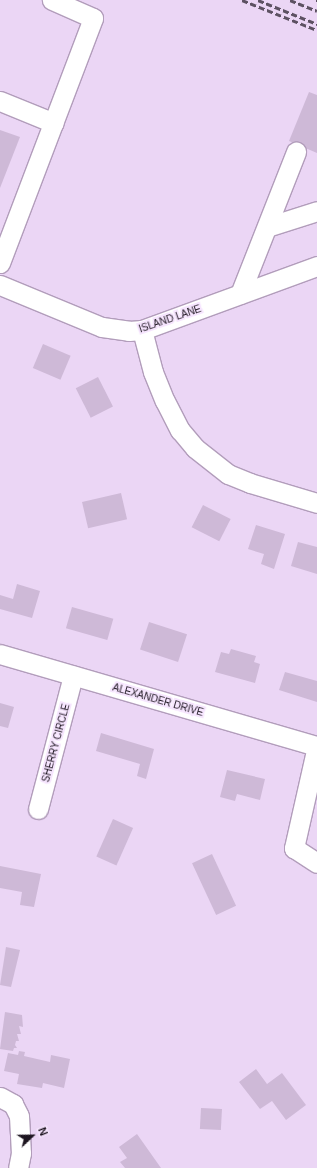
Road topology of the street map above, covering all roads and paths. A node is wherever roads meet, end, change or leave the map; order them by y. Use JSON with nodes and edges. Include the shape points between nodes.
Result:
{"nodes":[{"id":1,"x":52,"y":0,"type":"edge"},
{"id":2,"x":0,"y":101,"type":"edge"},
{"id":3,"x":54,"y":122,"type":"junction"},
{"id":4,"x":296,"y":152,"type":"dead end"},
{"id":5,"x":317,"y":211,"type":"edge"},
{"id":6,"x":267,"y":227,"type":"junction"},
{"id":7,"x":0,"y":264,"type":"edge"},
{"id":8,"x":317,"y":266,"type":"edge"},
{"id":9,"x":0,"y":285,"type":"edge"},
{"id":10,"x":240,"y":294,"type":"junction"},
{"id":11,"x":142,"y":330,"type":"junction"},
{"id":12,"x":317,"y":503,"type":"edge"},
{"id":13,"x":0,"y":654,"type":"edge"},
{"id":14,"x":73,"y":676,"type":"junction"},
{"id":15,"x":317,"y":746,"type":"edge"},
{"id":16,"x":38,"y":809,"type":"dead end"},
{"id":17,"x":317,"y":863,"type":"edge"},
{"id":18,"x":0,"y":1097,"type":"edge"},
{"id":19,"x":18,"y":1168,"type":"edge"}],
"edges":[{"from":1,"to":3,"type":"street","via":[[93,18]]},
{"from":2,"to":3,"type":"street"},
{"from":3,"to":7,"type":"street"},
{"from":4,"to":6,"type":"street"},
{"from":5,"to":6,"type":"street"},
{"from":6,"to":10,"type":"street"},
{"from":8,"to":10,"type":"street","name":"ISLAND LANE"},
{"from":9,"to":11,"type":"street","name":"ISLAND LANE","via":[[102,327]]},
{"from":10,"to":11,"type":"street","name":"ISLAND LANE"},
{"from":11,"to":12,"type":"street","via":[[153,372],[165,401],[180,430],[195,448],[223,470],[250,483]]},
{"from":13,"to":14,"type":"street","name":"ALEXANDER DRIVE"},
{"from":14,"to":15,"type":"street","name":"ALEXANDER DRIVE"},
{"from":14,"to":16,"type":"street","name":"SHERRY CIRCLE"},
{"from":15,"to":17,"type":"street","via":[[294,848]]},
{"from":18,"to":19,"type":"street","via":[[13,1104],[19,1116],[21,1153]]}]}
